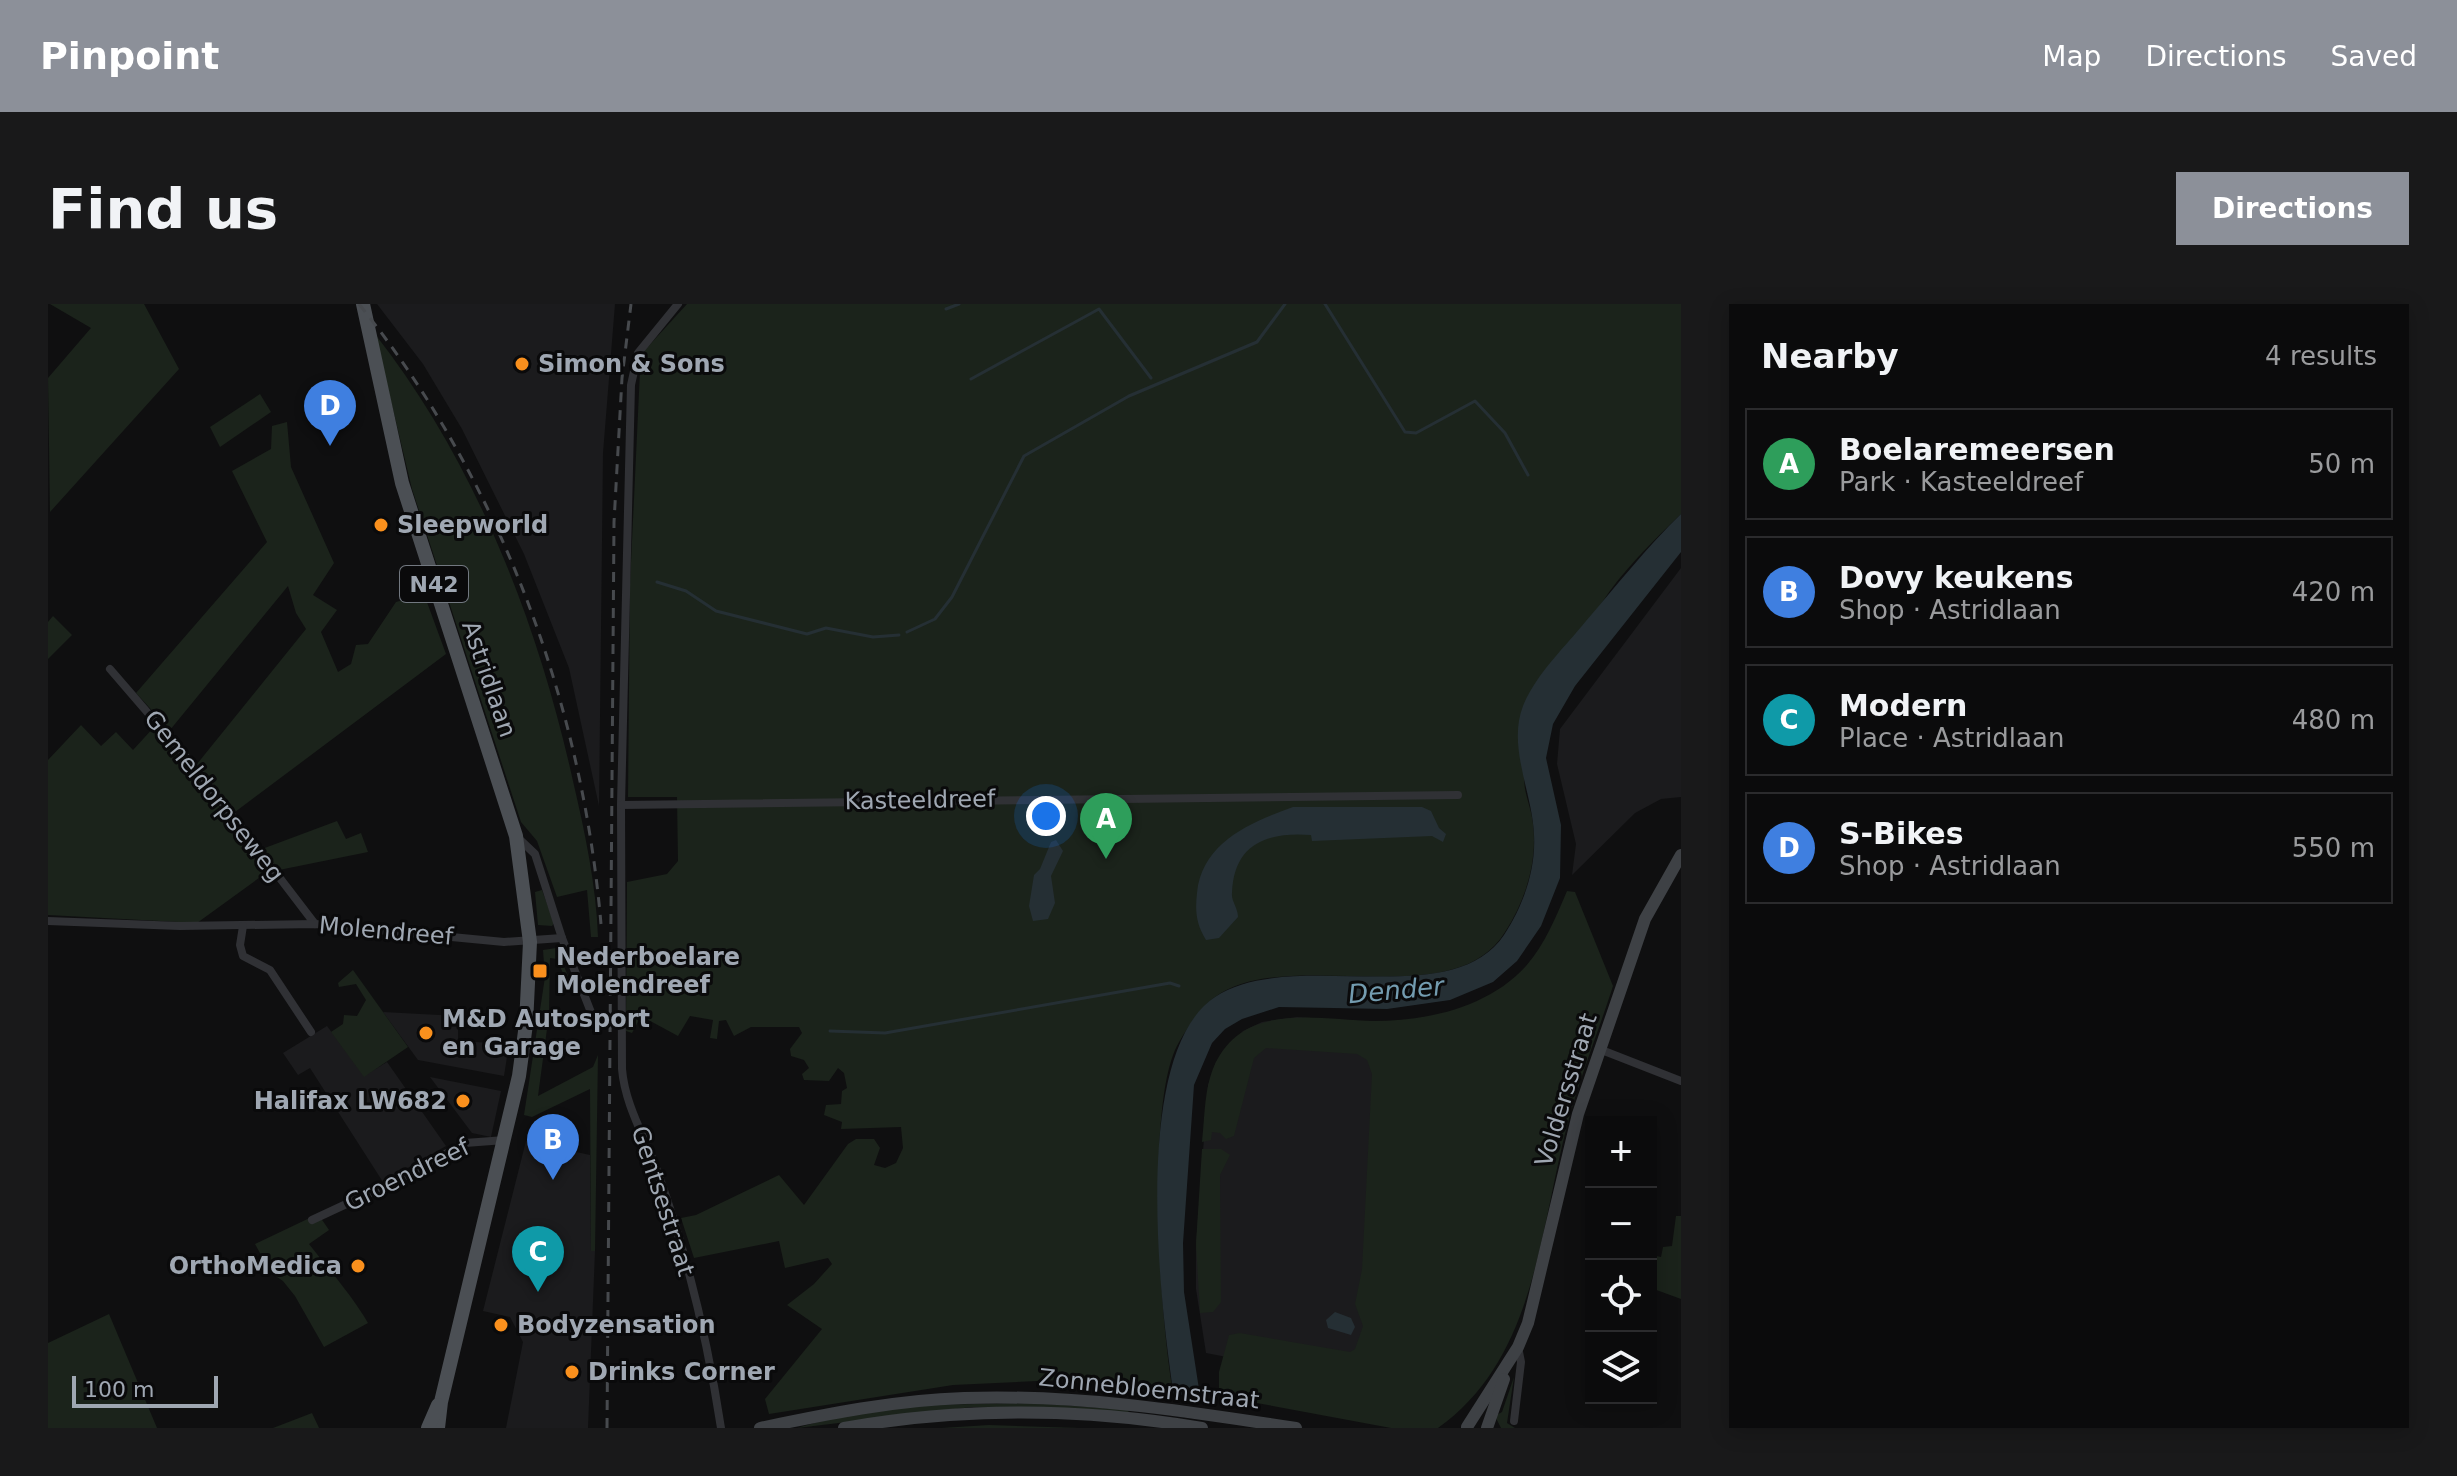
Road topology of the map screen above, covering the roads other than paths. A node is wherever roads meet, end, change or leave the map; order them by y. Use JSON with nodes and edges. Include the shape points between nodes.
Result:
{"nodes":[{"id":1,"x":363,"y":304,"type":"edge"},
{"id":2,"x":678,"y":304,"type":"edge"},
{"id":3,"x":110,"y":669,"type":"dead end"},
{"id":4,"x":1458,"y":795,"type":"dead end"},
{"id":5,"x":621,"y":805,"type":"junction"},
{"id":6,"x":516,"y":836,"type":"junction"},
{"id":7,"x":1681,"y":855,"type":"edge"},
{"id":8,"x":48,"y":921,"type":"edge"},
{"id":9,"x":315,"y":924,"type":"junction"},
{"id":10,"x":243,"y":926,"type":"junction"},
{"id":11,"x":562,"y":938,"type":"junction"},
{"id":12,"x":530,"y":942,"type":"junction"},
{"id":13,"x":594,"y":1020,"type":"dead end"},
{"id":14,"x":311,"y":1032,"type":"dead end"},
{"id":15,"x":1599,"y":1049,"type":"junction"},
{"id":16,"x":1681,"y":1081,"type":"edge"},
{"id":17,"x":505,"y":1140,"type":"junction"},
{"id":18,"x":312,"y":1220,"type":"dead end"},
{"id":19,"x":1518,"y":1347,"type":"junction"},
{"id":20,"x":1509,"y":1361,"type":"junction"},
{"id":21,"x":441,"y":1402,"type":"junction"},
{"id":22,"x":1137,"y":1412,"type":"junction"},
{"id":23,"x":1514,"y":1421,"type":"dead end"},
{"id":24,"x":428,"y":1428,"type":"edge"},
{"id":25,"x":438,"y":1428,"type":"edge"},
{"id":26,"x":721,"y":1428,"type":"edge"},
{"id":27,"x":760,"y":1428,"type":"edge"},
{"id":28,"x":844,"y":1428,"type":"edge"},
{"id":29,"x":1202,"y":1428,"type":"edge"},
{"id":30,"x":1296,"y":1428,"type":"edge"},
{"id":31,"x":1467,"y":1428,"type":"edge"},
{"id":32,"x":1487,"y":1428,"type":"edge"}],
"edges":[{"from":1,"to":6,"type":"main road","name":"Astridlaan","number":"N42","via":[[402,483]]},
{"from":2,"to":5,"type":"street","via":[[638,353],[631,385]]},
{"from":3,"to":9,"type":"street","name":"Gemeldorpseweg","via":[[198,771]]},
{"from":4,"to":5,"type":"street","name":"Kasteeldreef"},
{"from":5,"to":26,"type":"street","name":"Gentsestraat","via":[[624,1088],[684,1256]]},
{"from":6,"to":11,"type":"street","name":"Astridlaan","via":[[535,854]]},
{"from":6,"to":12,"type":"main road","name":"Astridlaan","number":"N42"},
{"from":7,"to":15,"type":"main road","name":"Voldersstraat","via":[[1645,919]]},
{"from":8,"to":10,"type":"street","name":"Molendreef"},
{"from":9,"to":10,"type":"street","name":"Molendreef"},
{"from":9,"to":12,"type":"street","name":"Molendreef"},
{"from":10,"to":14,"type":"street","via":[[243,956],[270,970]]},
{"from":11,"to":12,"type":"street"},
{"from":11,"to":13,"type":"street","name":"Astridlaan"},
{"from":12,"to":17,"type":"main road","name":"Astridlaan","number":"N42","via":[[526,1024]]},
{"from":15,"to":16,"type":"street"},
{"from":15,"to":19,"type":"main road","name":"Voldersstraat"},
{"from":17,"to":18,"type":"street","name":"Groendreef","via":[[465,1143]]},
{"from":17,"to":21,"type":"main road","name":"Astridlaan","number":"N42"},
{"from":19,"to":20,"type":"main road","name":"Voldersstraat"},
{"from":19,"to":23,"type":"street","name":"Voldersstraat"},
{"from":20,"to":31,"type":"main road","name":"Voldersstraat"},
{"from":20,"to":32,"type":"main road","name":"Voldersstraat"},
{"from":21,"to":24,"type":"main road","name":"Astridlaan","number":"N42"},
{"from":21,"to":25,"type":"main road","name":"Astridlaan","number":"N42"},
{"from":22,"to":27,"type":"main road","name":"Zonnebloemstraat","via":[[964,1398],[902,1402]]},
{"from":22,"to":28,"type":"main road","name":"Zonnebloemstraat","via":[[971,1413]]},
{"from":22,"to":29,"type":"main road","name":"Zonnebloemstraat"},
{"from":22,"to":30,"type":"main road","name":"Zonnebloemstraat"}]}
